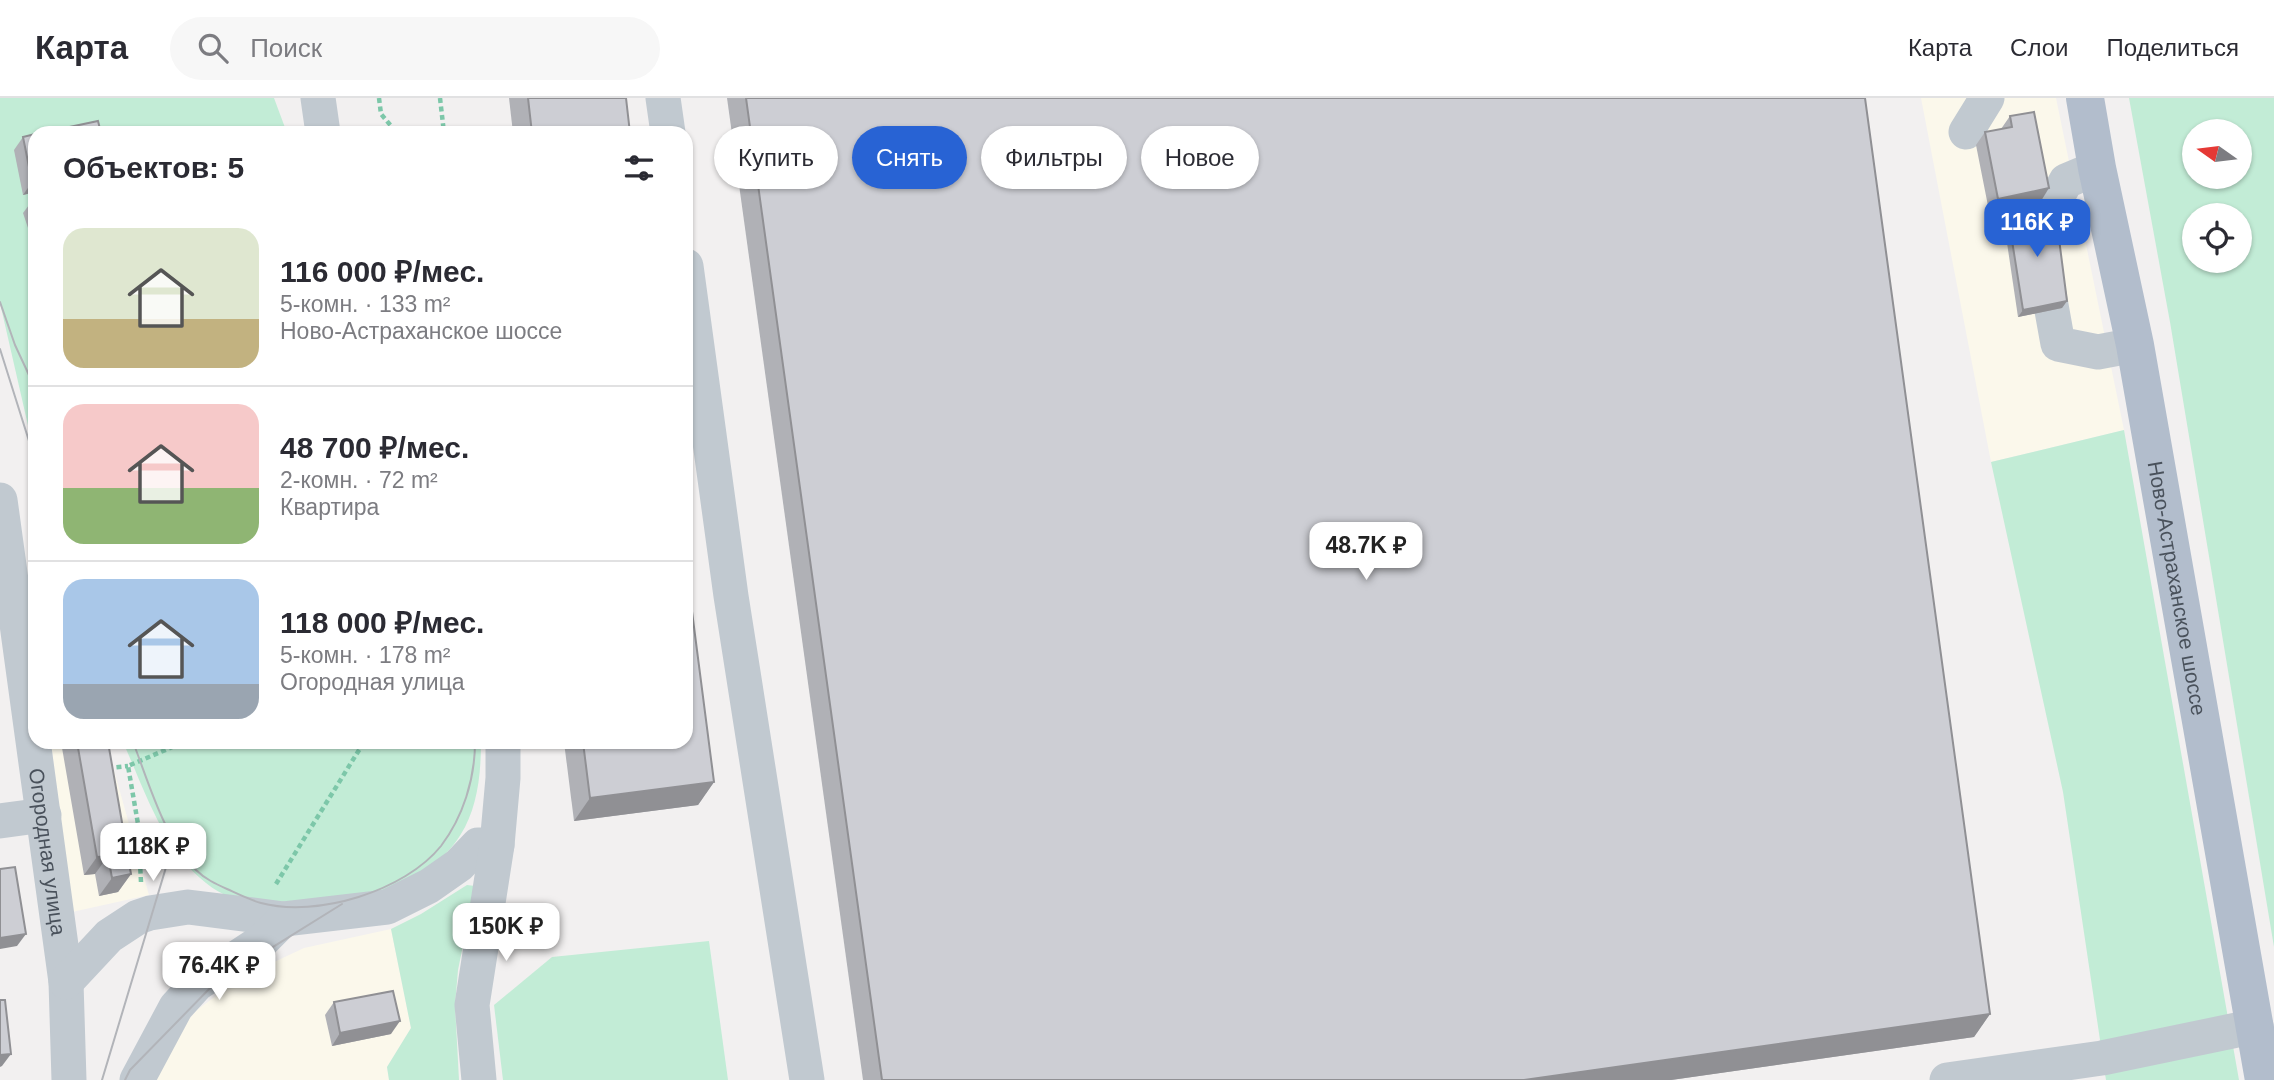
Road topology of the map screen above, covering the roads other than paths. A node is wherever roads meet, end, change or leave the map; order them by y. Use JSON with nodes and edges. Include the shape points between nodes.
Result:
{"nodes":[{"id":1,"x":318,"y":98,"type":"edge"},
{"id":2,"x":663,"y":98,"type":"edge"},
{"id":3,"x":1987,"y":98,"type":"edge"},
{"id":4,"x":2085,"y":98,"type":"edge"},
{"id":5,"x":322,"y":126,"type":"edge"},
{"id":6,"x":667,"y":126,"type":"edge"},
{"id":7,"x":1966,"y":132,"type":"dead end"},
{"id":8,"x":2097,"y":168,"type":"junction"},
{"id":9,"x":693,"y":317,"type":"edge"},
{"id":10,"x":2135,"y":345,"type":"junction"},
{"id":11,"x":0,"y":500,"type":"edge"},
{"id":12,"x":28,"y":700,"type":"edge"},
{"id":13,"x":35,"y":749,"type":"edge"},
{"id":14,"x":503,"y":749,"type":"edge"},
{"id":15,"x":44,"y":814,"type":"junction"},
{"id":16,"x":0,"y":821,"type":"edge"},
{"id":17,"x":497,"y":845,"type":"junction"},
{"id":18,"x":278,"y":905,"type":"junction"},
{"id":19,"x":66,"y":982,"type":"junction"},
{"id":20,"x":2256,"y":1026,"type":"junction"},
{"id":21,"x":69,"y":1080,"type":"edge"},
{"id":22,"x":137,"y":1080,"type":"edge"},
{"id":23,"x":478,"y":1080,"type":"edge"},
{"id":24,"x":807,"y":1080,"type":"edge"},
{"id":25,"x":1947,"y":1080,"type":"edge"},
{"id":26,"x":2264,"y":1080,"type":"edge"}],
"edges":[{"from":1,"to":5,"type":"street"},
{"from":2,"to":6,"type":"street"},
{"from":3,"to":7,"type":"street"},
{"from":4,"to":8,"type":"main road","name":"Ново-Астраханское шоссе"},
{"from":8,"to":10,"type":"main road","name":"Ново-Астраханское шоссе"},
{"from":8,"to":10,"type":"street","via":[[2066,181],[2040,227],[2058,344],[2098,352]]},
{"from":9,"to":24,"type":"street","via":[[731,596]]},
{"from":10,"to":20,"type":"main road","name":"Ново-Астраханское шоссе"},
{"from":11,"to":12,"type":"street","name":"Огородная улица"},
{"from":13,"to":15,"type":"street","name":"Огородная улица"},
{"from":14,"to":17,"type":"street"},
{"from":15,"to":16,"type":"street"},
{"from":15,"to":19,"type":"street","name":"Огородная улица"},
{"from":17,"to":18,"type":"street","via":[[478,845],[429,886],[387,907]]},
{"from":17,"to":23,"type":"street","via":[[472,1005]]},
{"from":18,"to":19,"type":"street","via":[[188,907],[138,917],[108,936]]},
{"from":18,"to":22,"type":"street","via":[[262,941],[197,984],[176,1007]]},
{"from":19,"to":21,"type":"street","name":"Огородная улица"},
{"from":20,"to":25,"type":"street","via":[[2102,1058]]},
{"from":20,"to":26,"type":"main road","name":"Ново-Астраханское шоссе"}]}
